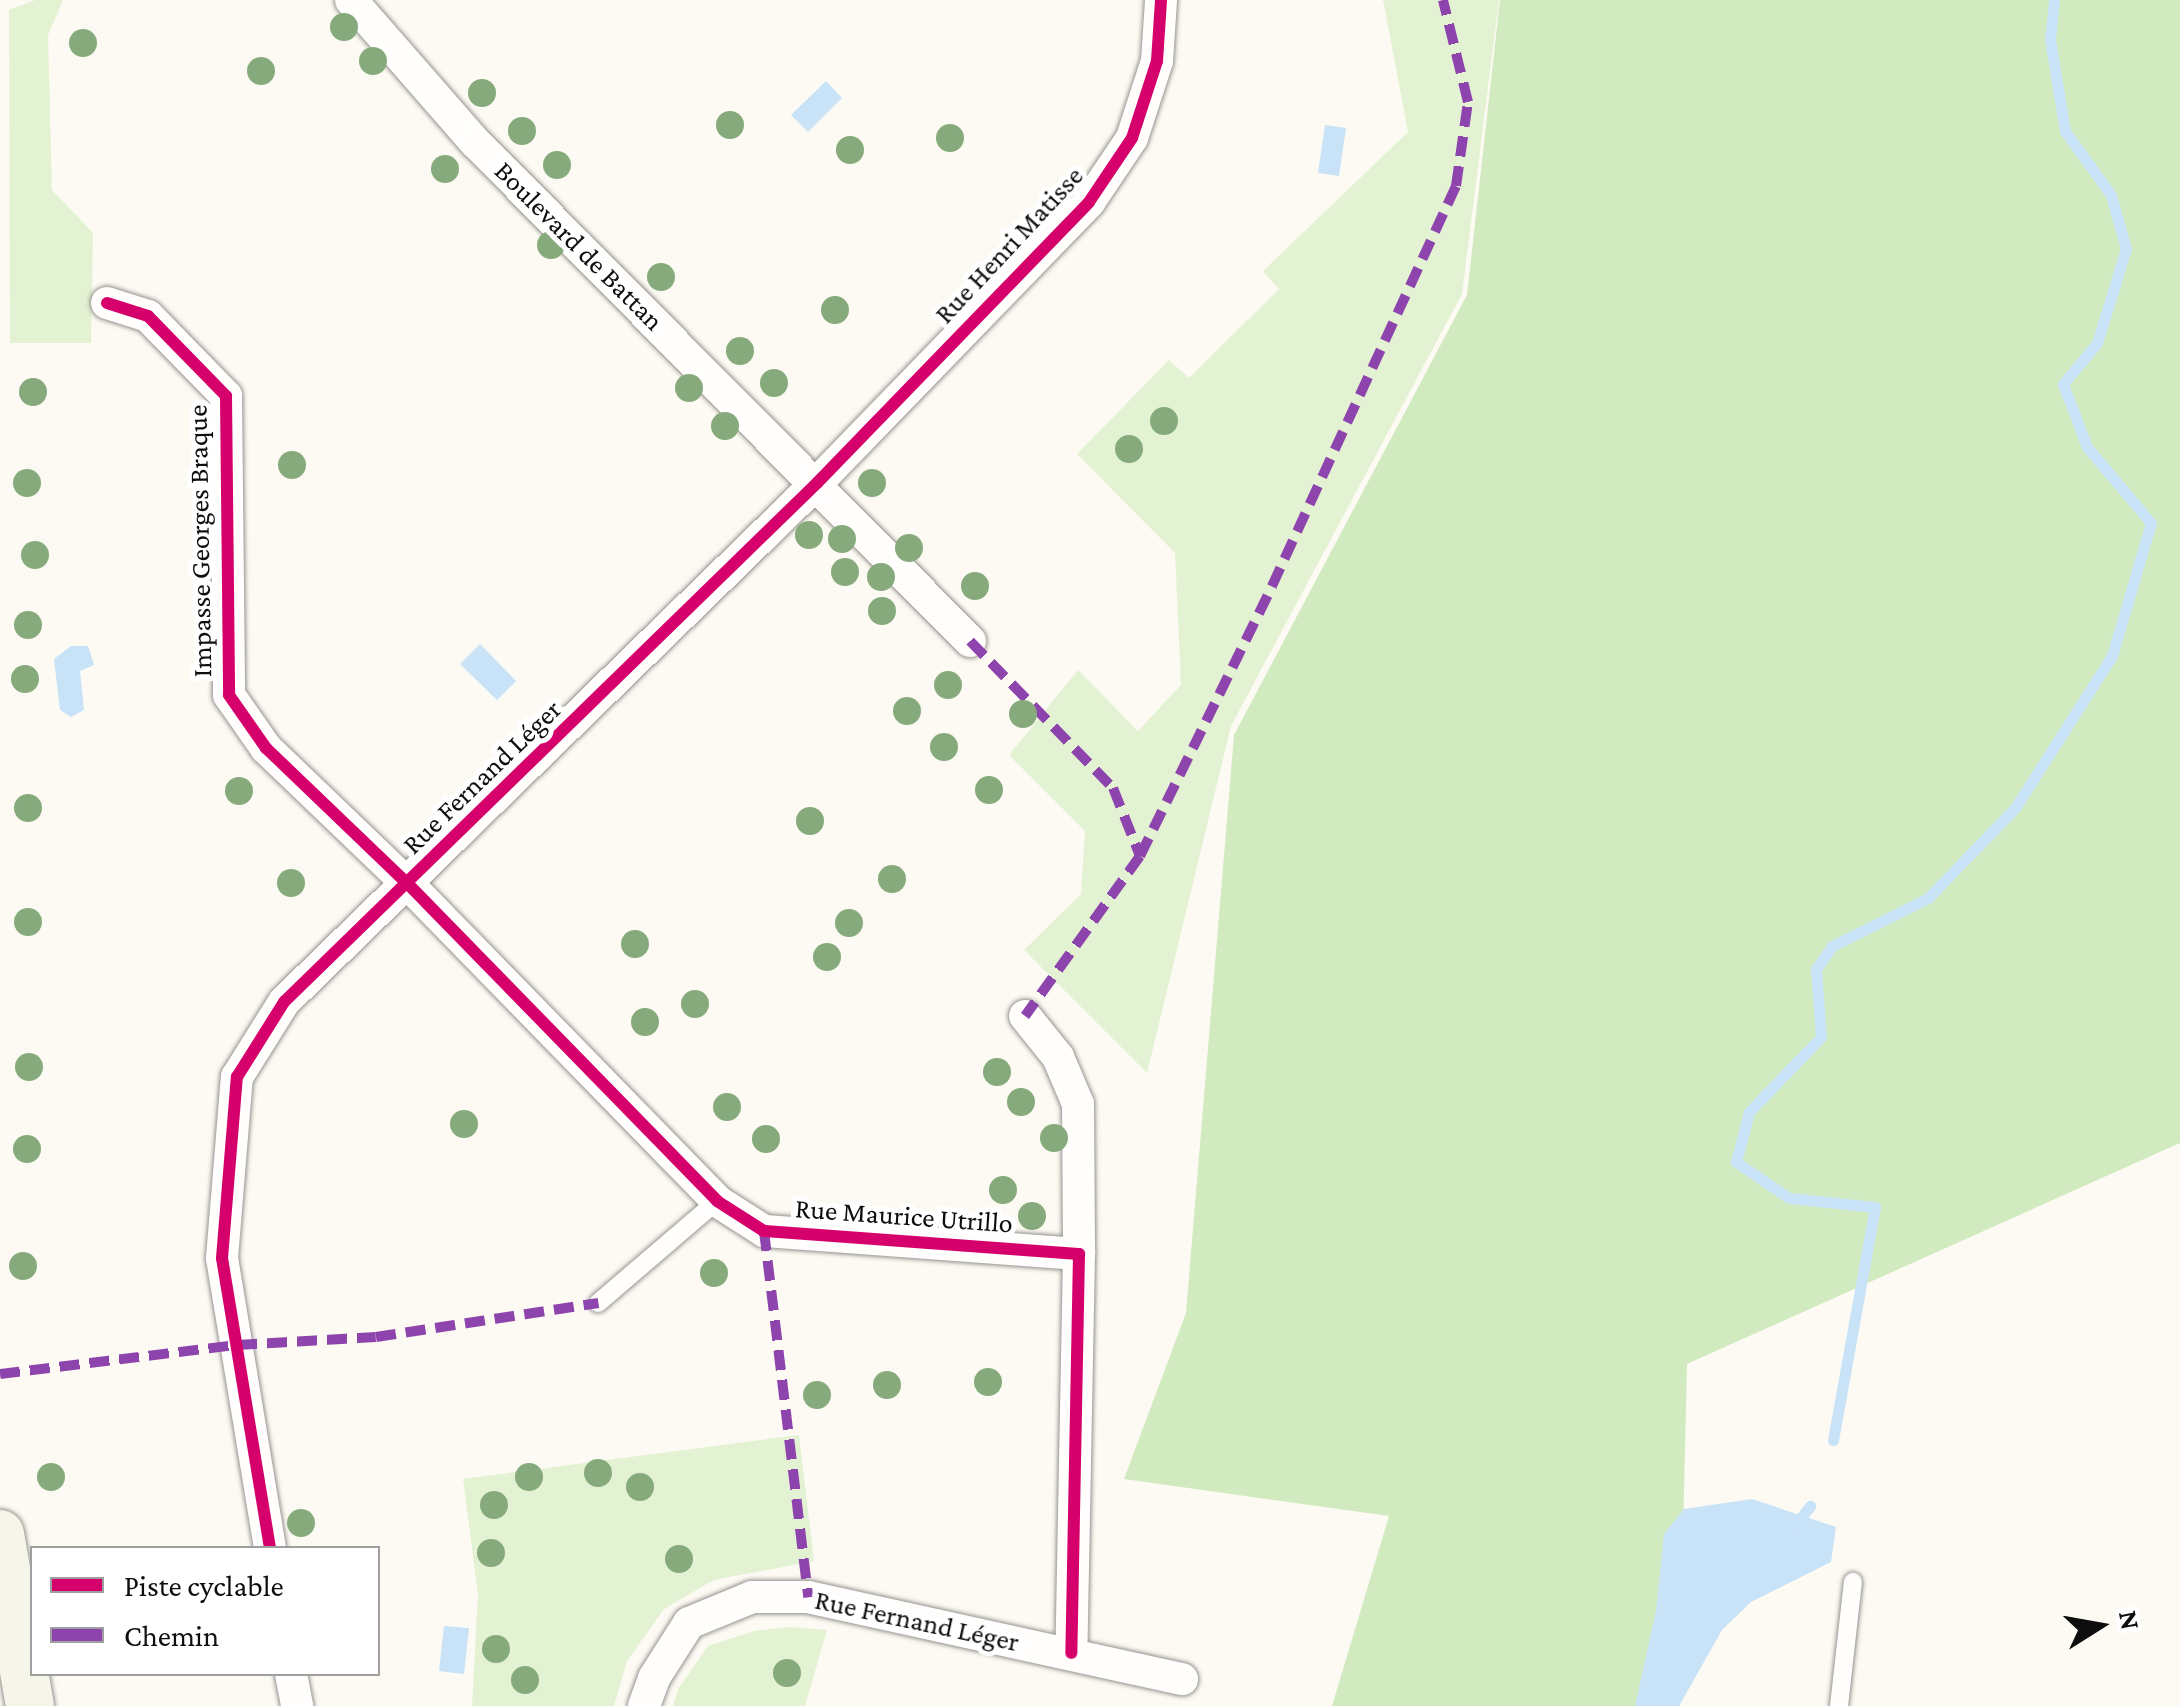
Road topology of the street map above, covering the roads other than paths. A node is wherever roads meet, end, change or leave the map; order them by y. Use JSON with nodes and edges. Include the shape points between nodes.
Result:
{"nodes":[{"id":1,"x":352,"y":0,"type":"edge"},
{"id":2,"x":1161,"y":0,"type":"edge"},
{"id":3,"x":108,"y":304,"type":"dead end"},
{"id":4,"x":817,"y":483,"type":"junction"},
{"id":5,"x":970,"y":641,"type":"dead end"},
{"id":6,"x":408,"y":884,"type":"junction"},
{"id":7,"x":1026,"y":1016,"type":"dead end"},
{"id":8,"x":717,"y":1200,"type":"junction"},
{"id":9,"x":1080,"y":1254,"type":"junction"},
{"id":10,"x":598,"y":1303,"type":"dead end"},
{"id":11,"x":0,"y":1534,"type":"edge"},
{"id":12,"x":270,"y":1546,"type":"edge"},
{"id":13,"x":1853,"y":1582,"type":"dead end"},
{"id":14,"x":1071,"y":1653,"type":"junction"},
{"id":15,"x":291,"y":1676,"type":"edge"},
{"id":16,"x":1182,"y":1680,"type":"dead end"},
{"id":17,"x":30,"y":1706,"type":"edge"},
{"id":18,"x":296,"y":1706,"type":"edge"},
{"id":19,"x":644,"y":1706,"type":"edge"},
{"id":20,"x":1838,"y":1706,"type":"edge"}],
"edges":[{"from":1,"to":4,"type":"street","name":"Boulevard de Battan","via":[[475,142]]},
{"from":2,"to":4,"type":"street","name":"Rue Henri Matisse","via":[[1157,61],[1132,138],[1088,202]]},
{"from":3,"to":6,"type":"street","name":"Impasse Georges Braque","via":[[148,316],[226,396],[228,695],[266,748]]},
{"from":4,"to":5,"type":"street","name":"Boulevard de Battan"},
{"from":4,"to":6,"type":"street","name":"Rue Fernand Léger"},
{"from":6,"to":8,"type":"street","name":"Rue Maurice Utrillo"},
{"from":6,"to":12,"type":"street","name":"Rue Fernand Léger","via":[[284,1002],[236,1077],[222,1258]]},
{"from":7,"to":9,"type":"street","via":[[1058,1057],[1078,1104]]},
{"from":8,"to":9,"type":"street","name":"Rue Maurice Utrillo","via":[[764,1231]]},
{"from":8,"to":10,"type":"lane"},
{"from":9,"to":14,"type":"street"},
{"from":11,"to":17,"type":"main road"},
{"from":13,"to":20,"type":"lane"},
{"from":14,"to":16,"type":"street","name":"Rue Fernand Léger"},
{"from":14,"to":19,"type":"street","name":"Rue Fernand Léger","via":[[808,1597],[752,1597],[688,1623]]},
{"from":15,"to":18,"type":"street"}]}
